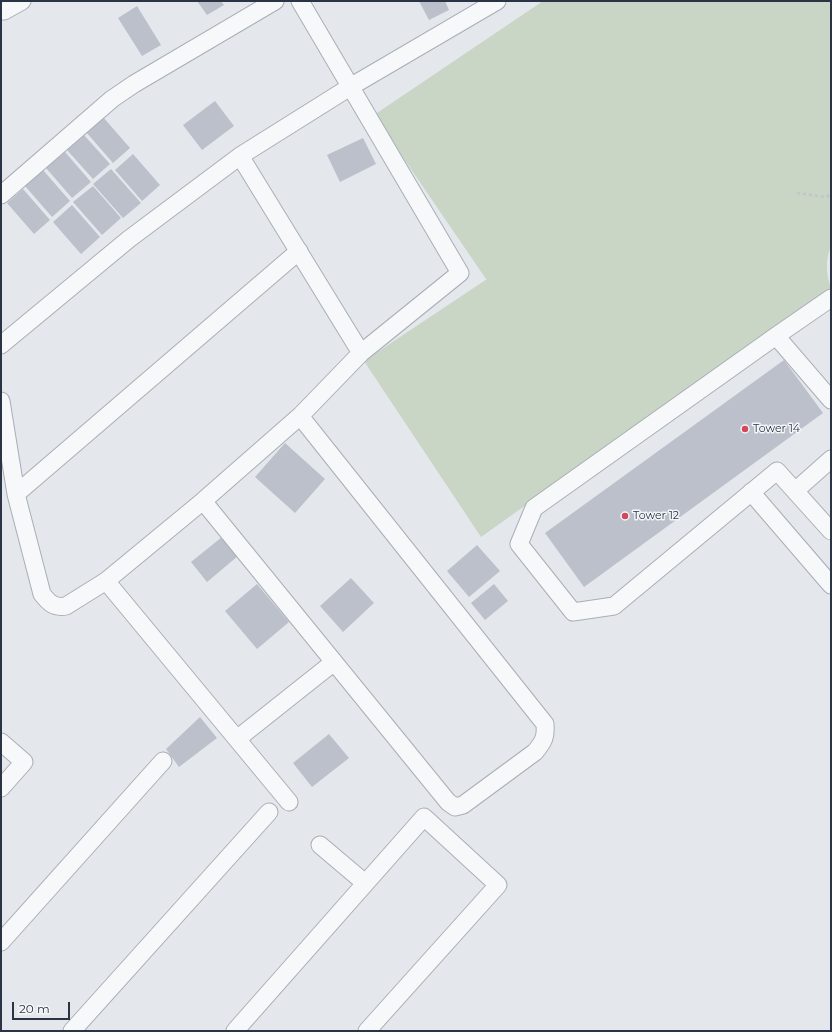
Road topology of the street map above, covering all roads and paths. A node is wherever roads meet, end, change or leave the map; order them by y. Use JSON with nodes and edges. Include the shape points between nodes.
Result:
{"nodes":[{"id":1,"x":22,"y":1,"type":"edge"},
{"id":2,"x":275,"y":1,"type":"edge"},
{"id":3,"x":300,"y":1,"type":"edge"},
{"id":4,"x":497,"y":1,"type":"edge"},
{"id":5,"x":1,"y":10,"type":"edge"},
{"id":6,"x":350,"y":87,"type":"junction"},
{"id":7,"x":240,"y":156,"type":"junction"},
{"id":8,"x":797,"y":193,"type":"dead end"},
{"id":9,"x":1,"y":195,"type":"edge"},
{"id":10,"x":831,"y":195,"type":"edge"},
{"id":11,"x":299,"y":251,"type":"junction"},
{"id":12,"x":831,"y":298,"type":"edge"},
{"id":13,"x":776,"y":336,"type":"junction"},
{"id":14,"x":1,"y":345,"type":"edge"},
{"id":15,"x":361,"y":353,"type":"junction"},
{"id":16,"x":831,"y":400,"type":"edge"},
{"id":17,"x":1,"y":401,"type":"edge"},
{"id":18,"x":300,"y":416,"type":"junction"},
{"id":19,"x":831,"y":459,"type":"edge"},
{"id":20,"x":795,"y":491,"type":"junction"},
{"id":21,"x":751,"y":492,"type":"junction"},
{"id":22,"x":16,"y":494,"type":"junction"},
{"id":23,"x":203,"y":501,"type":"junction"},
{"id":24,"x":831,"y":531,"type":"edge"},
{"id":25,"x":106,"y":580,"type":"junction"},
{"id":26,"x":831,"y":585,"type":"edge"},
{"id":27,"x":334,"y":662,"type":"junction"},
{"id":28,"x":237,"y":739,"type":"junction"},
{"id":29,"x":1,"y":742,"type":"edge"},
{"id":30,"x":163,"y":761,"type":"dead end"},
{"id":31,"x":1,"y":788,"type":"edge"},
{"id":32,"x":289,"y":802,"type":"dead end"},
{"id":33,"x":269,"y":812,"type":"dead end"},
{"id":34,"x":320,"y":844,"type":"dead end"},
{"id":35,"x":365,"y":883,"type":"junction"},
{"id":36,"x":1,"y":942,"type":"edge"},
{"id":37,"x":72,"y":1031,"type":"edge"},
{"id":38,"x":235,"y":1031,"type":"edge"},
{"id":39,"x":366,"y":1031,"type":"edge"}],
"edges":[{"from":1,"to":5,"type":"street","via":[[4,12]]},
{"from":2,"to":9,"type":"street","via":[[112,99]]},
{"from":3,"to":6,"type":"street"},
{"from":4,"to":6,"type":"street"},
{"from":6,"to":7,"type":"street"},
{"from":6,"to":15,"type":"street","via":[[460,273]]},
{"from":7,"to":11,"type":"street"},
{"from":7,"to":14,"type":"street","via":[[129,238]]},
{"from":8,"to":10,"type":"path","via":[[825,197]]},
{"from":11,"to":15,"type":"street"},
{"from":11,"to":22,"type":"street"},
{"from":12,"to":13,"type":"street"},
{"from":13,"to":16,"type":"street"},
{"from":13,"to":21,"type":"street","via":[[534,508],[518,544],[573,612],[614,606]]},
{"from":15,"to":18,"type":"street"},
{"from":17,"to":22,"type":"street"},
{"from":18,"to":23,"type":"street"},
{"from":18,"to":27,"type":"street","via":[[545,724],[546,734],[535,752],[463,805],[455,807],[448,802]]},
{"from":19,"to":20,"type":"street"},
{"from":20,"to":21,"type":"street","via":[[777,471]]},
{"from":20,"to":24,"type":"street"},
{"from":21,"to":26,"type":"street"},
{"from":22,"to":25,"type":"street","via":[[42,594],[48,601],[54,606],[66,606]]},
{"from":23,"to":25,"type":"street"},
{"from":23,"to":27,"type":"street"},
{"from":25,"to":28,"type":"street"},
{"from":27,"to":28,"type":"street"},
{"from":28,"to":32,"type":"street"},
{"from":29,"to":31,"type":"street","via":[[24,762]]},
{"from":30,"to":36,"type":"street"},
{"from":33,"to":37,"type":"street"},
{"from":34,"to":35,"type":"street"},
{"from":35,"to":38,"type":"street"},
{"from":35,"to":39,"type":"street","via":[[424,817],[498,885]]}]}
